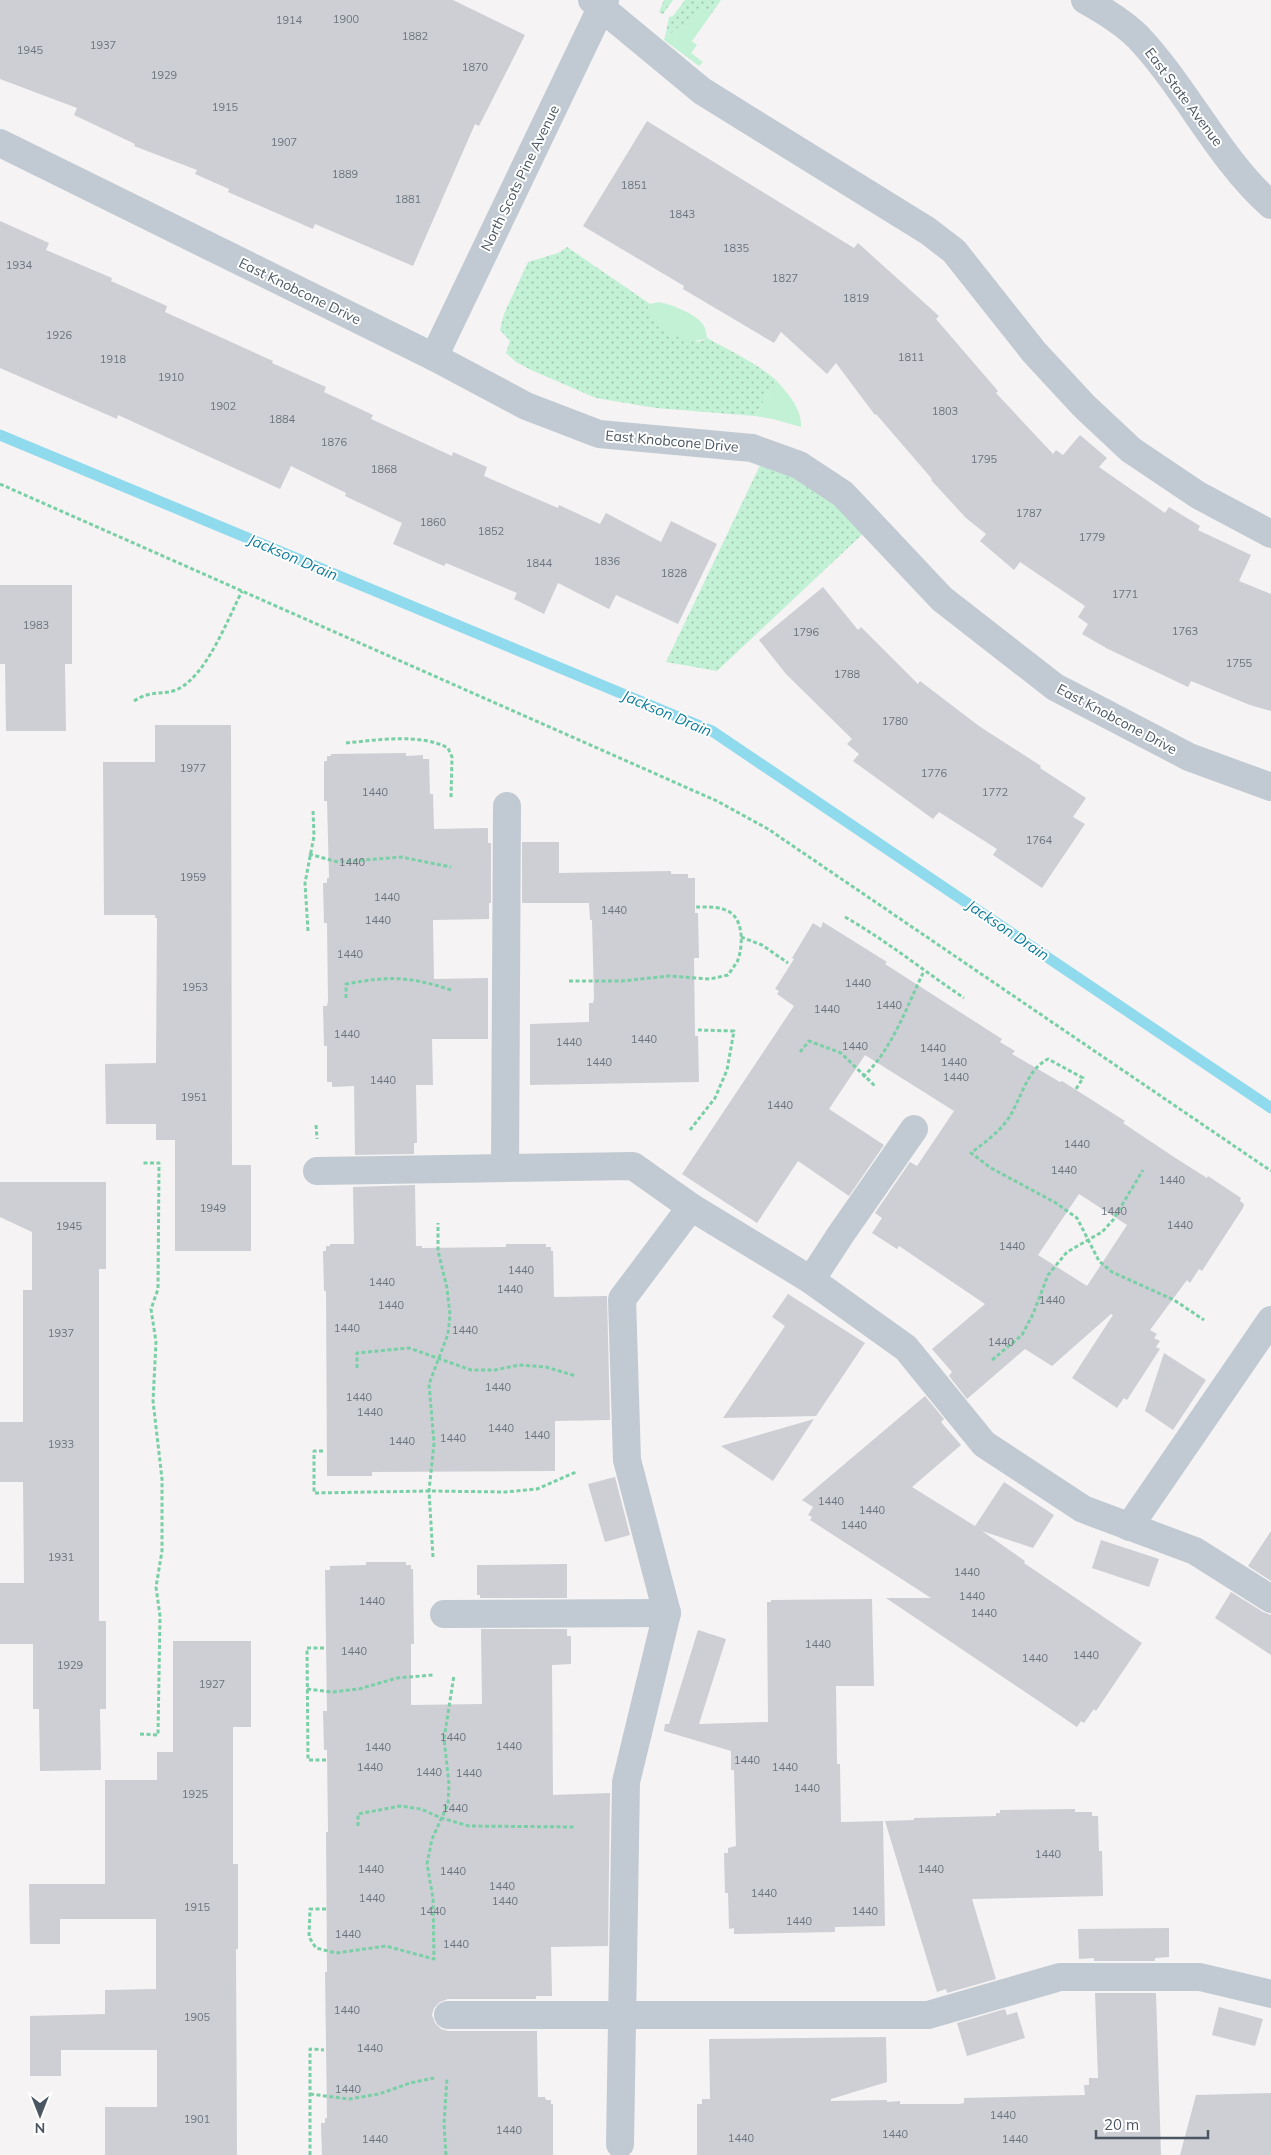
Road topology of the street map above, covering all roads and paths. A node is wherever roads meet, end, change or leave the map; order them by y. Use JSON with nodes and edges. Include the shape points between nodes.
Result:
{"nodes":[{"id":1,"x":1085,"y":0,"type":"edge"},
{"id":2,"x":599,"y":3,"type":"edge"},
{"id":3,"x":0,"y":143,"type":"edge"},
{"id":4,"x":1271,"y":205,"type":"edge"},
{"id":5,"x":434,"y":357,"type":"junction"},
{"id":6,"x":0,"y":484,"type":"edge"},
{"id":7,"x":1271,"y":534,"type":"edge"},
{"id":8,"x":242,"y":591,"type":"junction"},
{"id":9,"x":134,"y":701,"type":"dead end"},
{"id":10,"x":346,"y":743,"type":"dead end"},
{"id":11,"x":1271,"y":787,"type":"edge"},
{"id":12,"x":451,"y":798,"type":"dead end"},
{"id":13,"x":507,"y":806,"type":"dead end"},
{"id":14,"x":313,"y":810,"type":"dead end"},
{"id":15,"x":310,"y":854,"type":"junction"},
{"id":16,"x":451,"y":867,"type":"dead end"},
{"id":17,"x":696,"y":906,"type":"dead end"},
{"id":18,"x":845,"y":916,"type":"dead end"},
{"id":19,"x":308,"y":932,"type":"dead end"},
{"id":20,"x":741,"y":937,"type":"junction"},
{"id":21,"x":788,"y":963,"type":"dead end"},
{"id":22,"x":924,"y":971,"type":"junction"},
{"id":23,"x":569,"y":981,"type":"dead end"},
{"id":24,"x":451,"y":990,"type":"dead end"},
{"id":25,"x":346,"y":998,"type":"dead end"},
{"id":26,"x":964,"y":998,"type":"dead end"},
{"id":27,"x":698,"y":1030,"type":"dead end"},
{"id":28,"x":800,"y":1052,"type":"dead end"},
{"id":29,"x":863,"y":1077,"type":"junction"},
{"id":30,"x":876,"y":1087,"type":"dead end"},
{"id":31,"x":1076,"y":1089,"type":"dead end"},
{"id":32,"x":316,"y":1125,"type":"dead end"},
{"id":33,"x":914,"y":1129,"type":"dead end"},
{"id":34,"x":690,"y":1130,"type":"dead end"},
{"id":35,"x":317,"y":1142,"type":"dead end"},
{"id":36,"x":142,"y":1163,"type":"dead end"},
{"id":37,"x":505,"y":1168,"type":"junction"},
{"id":38,"x":1143,"y":1170,"type":"dead end"},
{"id":39,"x":317,"y":1171,"type":"dead end"},
{"id":40,"x":1271,"y":1171,"type":"edge"},
{"id":41,"x":691,"y":1207,"type":"junction"},
{"id":42,"x":438,"y":1223,"type":"dead end"},
{"id":43,"x":1089,"y":1241,"type":"junction"},
{"id":44,"x":811,"y":1280,"type":"junction"},
{"id":45,"x":1204,"y":1320,"type":"dead end"},
{"id":46,"x":1271,"y":1320,"type":"edge"},
{"id":47,"x":438,"y":1359,"type":"junction"},
{"id":48,"x":992,"y":1360,"type":"dead end"},
{"id":49,"x":357,"y":1368,"type":"dead end"},
{"id":50,"x":576,"y":1376,"type":"dead end"},
{"id":51,"x":323,"y":1451,"type":"dead end"},
{"id":52,"x":576,"y":1472,"type":"dead end"},
{"id":53,"x":430,"y":1490,"type":"junction"},
{"id":54,"x":1129,"y":1527,"type":"junction"},
{"id":55,"x":433,"y":1557,"type":"dead end"},
{"id":56,"x":1271,"y":1599,"type":"edge"},
{"id":57,"x":667,"y":1613,"type":"junction"},
{"id":58,"x":444,"y":1614,"type":"dead end"},
{"id":59,"x":324,"y":1648,"type":"dead end"},
{"id":60,"x":433,"y":1675,"type":"dead end"},
{"id":61,"x":454,"y":1675,"type":"dead end"},
{"id":62,"x":307,"y":1689,"type":"junction"},
{"id":63,"x":140,"y":1734,"type":"dead end"},
{"id":64,"x":326,"y":1760,"type":"dead end"},
{"id":65,"x":441,"y":1818,"type":"junction"},
{"id":66,"x":358,"y":1826,"type":"dead end"},
{"id":67,"x":575,"y":1827,"type":"dead end"},
{"id":68,"x":326,"y":1909,"type":"dead end"},
{"id":69,"x":1271,"y":1994,"type":"edge"},
{"id":70,"x":448,"y":2015,"type":"dead end"},
{"id":71,"x":623,"y":2017,"type":"junction"},
{"id":72,"x":324,"y":2050,"type":"dead end"},
{"id":73,"x":434,"y":2078,"type":"dead end"},
{"id":74,"x":447,"y":2078,"type":"dead end"},
{"id":75,"x":310,"y":2094,"type":"junction"},
{"id":76,"x":622,"y":2151,"type":"edge"},
{"id":77,"x":310,"y":2155,"type":"edge"},
{"id":78,"x":446,"y":2155,"type":"edge"}],
"edges":[{"from":1,"to":4,"type":"street","name":"East State Avenue","via":[[1137,36],[1170,74],[1250,186]]},
{"from":2,"to":5,"type":"street","name":"North Scots Pine Avenue"},
{"from":2,"to":7,"type":"street","via":[[702,91],[954,251],[1034,352],[1131,450],[1198,495]]},
{"from":3,"to":5,"type":"street","name":"East Knobcone Drive"},
{"from":5,"to":11,"type":"street","name":"East Knobcone Drive","via":[[526,406],[599,434],[752,448],[798,465],[843,494],[942,599],[1055,687],[1189,757]]},
{"from":6,"to":8,"type":"path"},
{"from":8,"to":9,"type":"path","via":[[201,669],[190,683],[176,691],[145,694]]},
{"from":8,"to":40,"type":"path","via":[[718,801],[768,829]]},
{"from":10,"to":12,"type":"path","via":[[389,739],[437,742],[448,748],[452,757]]},
{"from":13,"to":37,"type":"street"},
{"from":14,"to":15,"type":"path","via":[[314,836]]},
{"from":15,"to":16,"type":"path","via":[[338,862],[401,857]]},
{"from":15,"to":19,"type":"path","via":[[304,883]]},
{"from":17,"to":20,"type":"path","via":[[712,906],[731,913],[739,923]]},
{"from":18,"to":22,"type":"path"},
{"from":20,"to":21,"type":"path","via":[[762,945]]},
{"from":20,"to":23,"type":"path","via":[[738,960],[728,975],[710,979],[669,976],[622,981]]},
{"from":22,"to":26,"type":"path"},
{"from":22,"to":29,"type":"path","via":[[879,1062]]},
{"from":24,"to":25,"type":"path","via":[[422,980],[368,980],[346,984]]},
{"from":27,"to":34,"type":"path","via":[[734,1031],[727,1070],[715,1098]]},
{"from":28,"to":29,"type":"path","via":[[809,1041],[820,1044],[841,1053]]},
{"from":29,"to":30,"type":"path"},
{"from":31,"to":43,"type":"path","via":[[1083,1078],[1048,1059],[1037,1065],[1010,1117],[971,1153],[1077,1218]]},
{"from":32,"to":35,"type":"path"},
{"from":33,"to":44,"type":"street"},
{"from":36,"to":63,"type":"path","via":[[159,1163],[158,1289],[151,1308],[156,1342],[153,1401],[162,1479],[162,1551],[156,1586],[160,1616],[158,1736]]},
{"from":37,"to":39,"type":"street"},
{"from":37,"to":41,"type":"street","via":[[633,1166]]},
{"from":38,"to":43,"type":"path","via":[[1113,1220]]},
{"from":41,"to":44,"type":"street"},
{"from":41,"to":57,"type":"street","via":[[622,1299],[627,1460]]},
{"from":42,"to":47,"type":"path","via":[[438,1251],[450,1315],[448,1334]]},
{"from":43,"to":45,"type":"path","via":[[1099,1261],[1112,1272],[1174,1300]]},
{"from":43,"to":48,"type":"path","via":[[1067,1252],[1048,1275],[1022,1335]]},
{"from":44,"to":54,"type":"street","via":[[906,1348],[984,1444],[1083,1509]]},
{"from":46,"to":54,"type":"street"},
{"from":47,"to":49,"type":"path","via":[[409,1348],[357,1353]]},
{"from":47,"to":50,"type":"path","via":[[471,1370],[519,1365],[546,1367]]},
{"from":47,"to":53,"type":"path","via":[[429,1384],[434,1442]]},
{"from":51,"to":53,"type":"path","via":[[314,1451],[314,1493]]},
{"from":52,"to":53,"type":"path","via":[[537,1489],[506,1492]]},
{"from":53,"to":55,"type":"path"},
{"from":54,"to":56,"type":"street","via":[[1195,1551]]},
{"from":57,"to":58,"type":"street"},
{"from":57,"to":71,"type":"street","via":[[626,1782]]},
{"from":59,"to":62,"type":"path","via":[[307,1648]]},
{"from":60,"to":62,"type":"path","via":[[397,1678],[334,1692]]},
{"from":61,"to":65,"type":"path","via":[[444,1739],[448,1797]]},
{"from":62,"to":64,"type":"path","via":[[308,1760]]},
{"from":65,"to":66,"type":"path","via":[[421,1809],[400,1806],[358,1814]]},
{"from":65,"to":67,"type":"path","via":[[469,1826]]},
{"from":65,"to":68,"type":"path","via":[[427,1864],[433,1898],[434,1959],[386,1946],[336,1953],[316,1948],[309,1937],[310,1909]]},
{"from":69,"to":71,"type":"street","via":[[1200,1977],[1060,1977],[928,2015]]},
{"from":70,"to":71,"type":"street"},
{"from":71,"to":76,"type":"street"},
{"from":72,"to":75,"type":"path","via":[[310,2049]]},
{"from":73,"to":75,"type":"path","via":[[349,2099]]},
{"from":74,"to":78,"type":"path"},
{"from":75,"to":77,"type":"path"}]}
